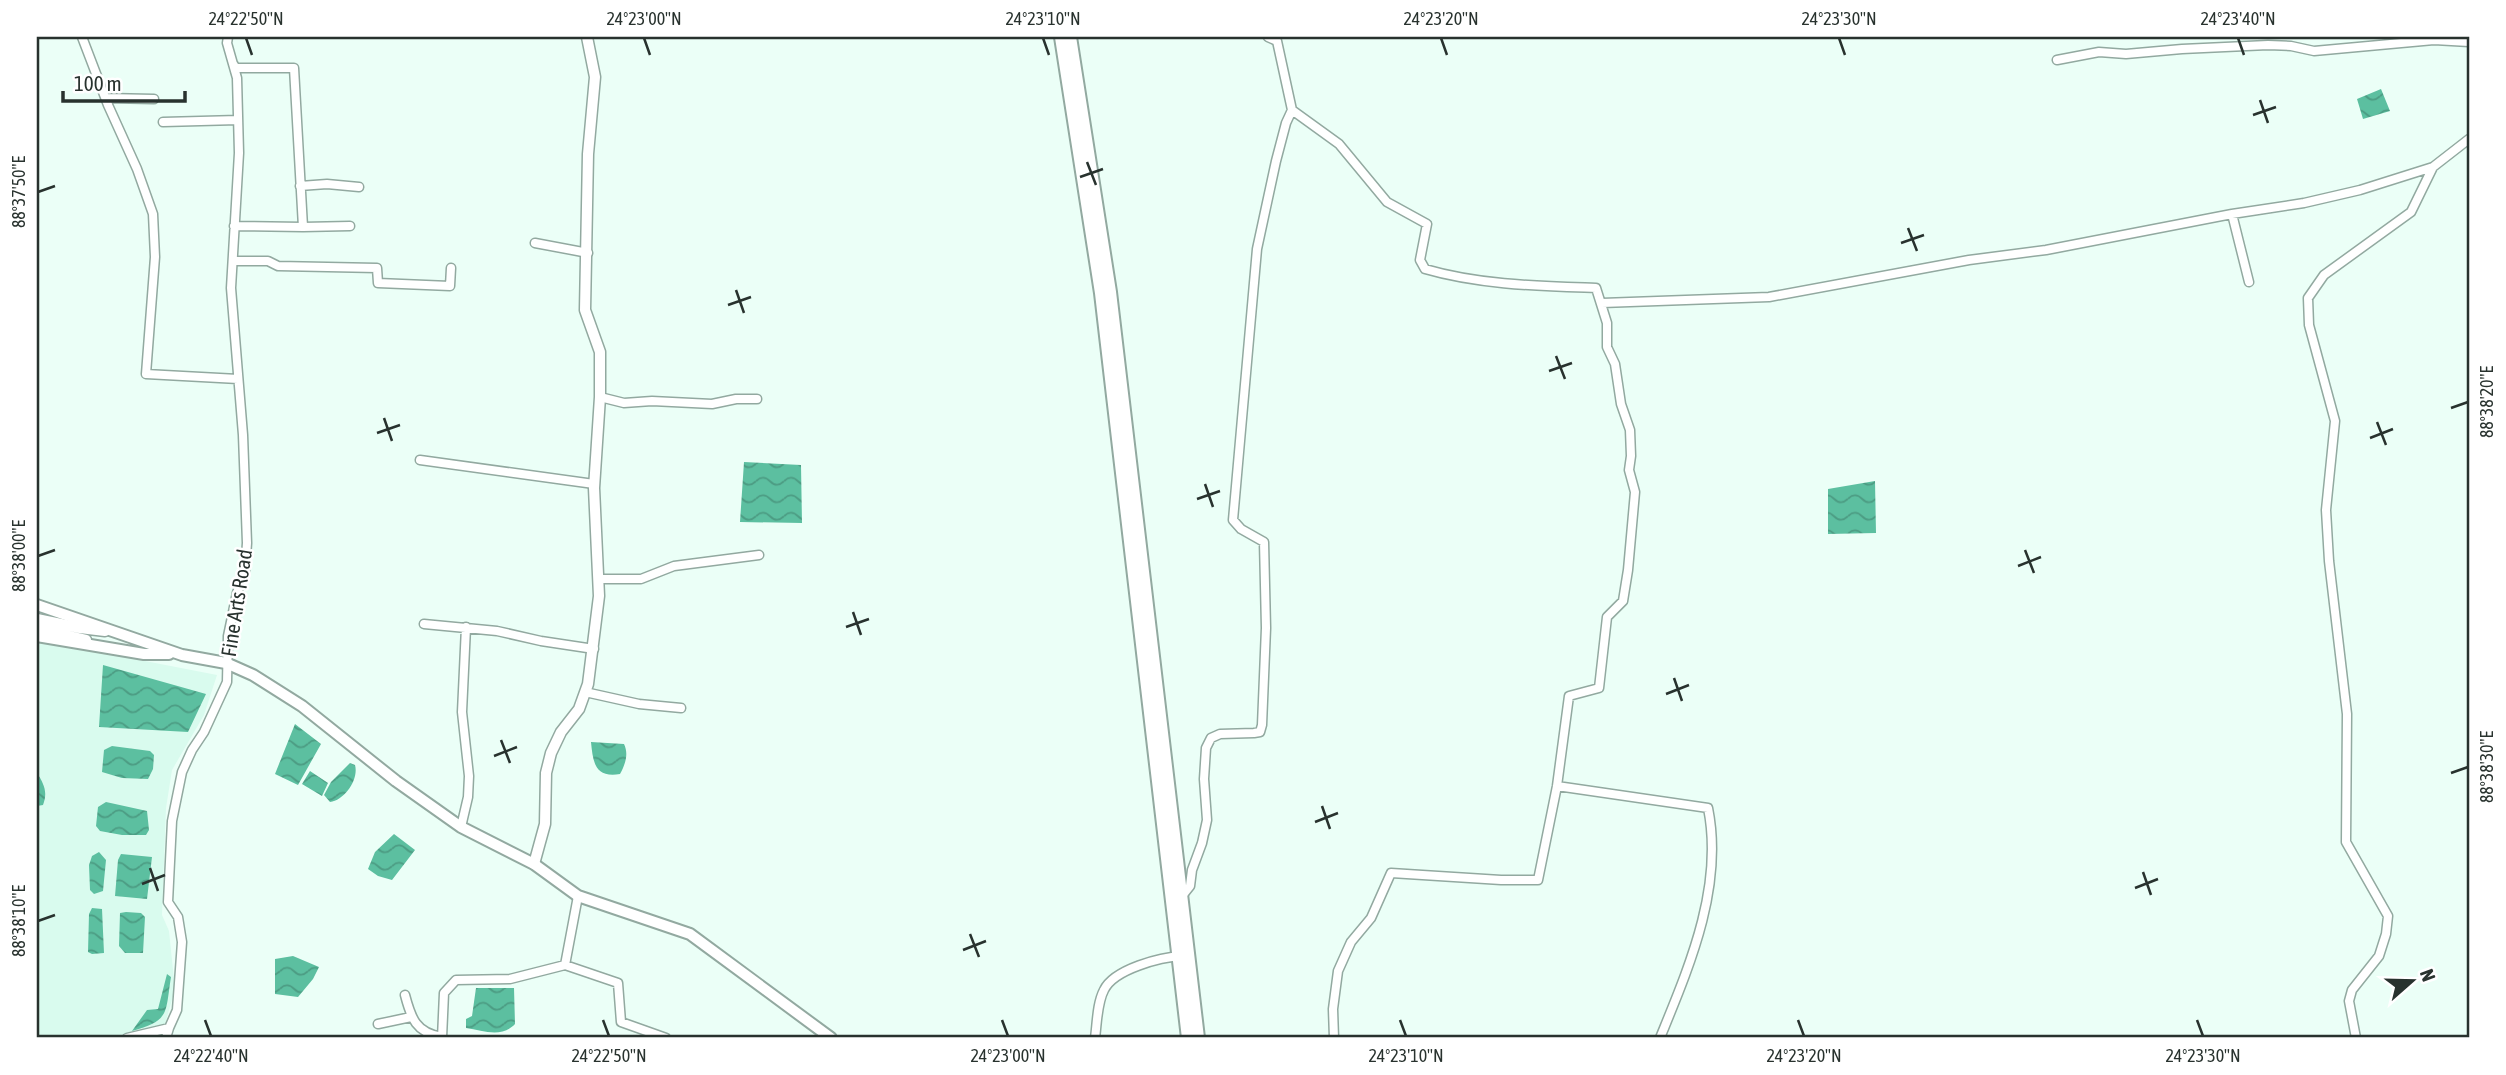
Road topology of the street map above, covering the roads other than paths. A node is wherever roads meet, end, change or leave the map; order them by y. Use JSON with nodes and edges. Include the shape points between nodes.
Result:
{"nodes":[{"id":1,"x":82,"y":37,"type":"edge"},
{"id":2,"x":229,"y":37,"type":"edge"},
{"id":3,"x":587,"y":37,"type":"edge"},
{"id":4,"x":1061,"y":37,"type":"edge"},
{"id":5,"x":1070,"y":37,"type":"edge"},
{"id":6,"x":1268,"y":37,"type":"edge"},
{"id":7,"x":2469,"y":42,"type":"edge"},
{"id":8,"x":2057,"y":60,"type":"dead end"},
{"id":9,"x":234,"y":68,"type":"junction"},
{"id":10,"x":106,"y":98,"type":"junction"},
{"id":11,"x":154,"y":99,"type":"dead end"},
{"id":12,"x":1292,"y":110,"type":"junction"},
{"id":13,"x":238,"y":120,"type":"junction"},
{"id":14,"x":163,"y":122,"type":"dead end"},
{"id":15,"x":2469,"y":139,"type":"edge"},
{"id":16,"x":2433,"y":167,"type":"junction"},
{"id":17,"x":300,"y":186,"type":"junction"},
{"id":18,"x":359,"y":187,"type":"dead end"},
{"id":19,"x":2232,"y":214,"type":"junction"},
{"id":20,"x":234,"y":226,"type":"junction"},
{"id":21,"x":350,"y":226,"type":"dead end"},
{"id":22,"x":303,"y":228,"type":"junction"},
{"id":23,"x":535,"y":243,"type":"dead end"},
{"id":24,"x":588,"y":253,"type":"junction"},
{"id":25,"x":233,"y":261,"type":"junction"},
{"id":26,"x":451,"y":268,"type":"dead end"},
{"id":27,"x":2249,"y":282,"type":"dead end"},
{"id":28,"x":1602,"y":303,"type":"junction"},
{"id":29,"x":238,"y":379,"type":"junction"},
{"id":30,"x":600,"y":397,"type":"junction"},
{"id":31,"x":757,"y":399,"type":"dead end"},
{"id":32,"x":420,"y":460,"type":"dead end"},
{"id":33,"x":594,"y":484,"type":"junction"},
{"id":34,"x":759,"y":555,"type":"dead end"},
{"id":35,"x":598,"y":579,"type":"junction"},
{"id":36,"x":37,"y":605,"type":"edge"},
{"id":37,"x":37,"y":619,"type":"edge"},
{"id":38,"x":425,"y":624,"type":"dead end"},
{"id":39,"x":466,"y":627,"type":"junction"},
{"id":40,"x":37,"y":629,"type":"edge"},
{"id":41,"x":112,"y":632,"type":"junction"},
{"id":42,"x":78,"y":633,"type":"junction"},
{"id":43,"x":37,"y":636,"type":"edge"},
{"id":44,"x":107,"y":647,"type":"junction"},
{"id":45,"x":594,"y":649,"type":"junction"},
{"id":46,"x":182,"y":654,"type":"junction"},
{"id":47,"x":226,"y":663,"type":"junction"},
{"id":48,"x":585,"y":692,"type":"junction"},
{"id":49,"x":681,"y":708,"type":"dead end"},
{"id":50,"x":1558,"y":786,"type":"junction"},
{"id":51,"x":461,"y":827,"type":"junction"},
{"id":52,"x":534,"y":864,"type":"junction"},
{"id":53,"x":578,"y":896,"type":"junction"},
{"id":54,"x":1182,"y":896,"type":"junction"},
{"id":55,"x":1183,"y":956,"type":"junction"},
{"id":56,"x":565,"y":965,"type":"junction"},
{"id":57,"x":405,"y":995,"type":"dead end"},
{"id":58,"x":411,"y":1017,"type":"junction"},
{"id":59,"x":378,"y":1024,"type":"dead end"},
{"id":60,"x":169,"y":1028,"type":"junction"},
{"id":61,"x":127,"y":1038,"type":"edge"},
{"id":62,"x":166,"y":1038,"type":"edge"},
{"id":63,"x":442,"y":1038,"type":"edge"},
{"id":64,"x":666,"y":1038,"type":"edge"},
{"id":65,"x":831,"y":1038,"type":"edge"},
{"id":66,"x":1095,"y":1038,"type":"edge"},
{"id":67,"x":1188,"y":1038,"type":"edge"},
{"id":68,"x":1198,"y":1038,"type":"edge"},
{"id":69,"x":1334,"y":1038,"type":"edge"},
{"id":70,"x":1660,"y":1038,"type":"edge"},
{"id":71,"x":2356,"y":1038,"type":"edge"}],
"edges":[{"from":1,"to":10,"type":"street"},
{"from":2,"to":9,"type":"street","name":"Fine Arts Road"},
{"from":3,"to":24,"type":"street","via":[[595,77]]},
{"from":4,"to":55,"type":"main road","via":[[1102,306]]},
{"from":5,"to":54,"type":"main road","via":[[1110,292]]},
{"from":6,"to":12,"type":"street","via":[[1278,41]]},
{"from":7,"to":8,"type":"street","via":[[2434,40],[2315,51],[2268,46],[2099,52]]},
{"from":9,"to":13,"type":"street","name":"Fine Arts Road"},
{"from":9,"to":17,"type":"street","via":[[294,68]]},
{"from":10,"to":11,"type":"street"},
{"from":10,"to":29,"type":"street","via":[[153,214],[155,257],[146,374]]},
{"from":12,"to":28,"type":"street","via":[[1339,144],[1387,202],[1427,223],[1420,260],[1425,269],[1451,277],[1520,285],[1596,288]]},
{"from":12,"to":54,"type":"street","via":[[1282,135],[1258,248],[1233,520],[1241,530],[1264,542],[1262,725],[1259,732],[1220,734],[1211,738],[1206,748],[1207,820],[1191,886]]},
{"from":13,"to":14,"type":"street"},
{"from":13,"to":20,"type":"street","name":"Fine Arts Road"},
{"from":15,"to":16,"type":"street"},
{"from":16,"to":19,"type":"street","via":[[2348,193]]},
{"from":16,"to":71,"type":"street","via":[[2411,212],[2324,275],[2308,298],[2309,325],[2335,421],[2326,510],[2347,714],[2346,842],[2388,916],[2379,956],[2352,990],[2349,1001]]},
{"from":17,"to":18,"type":"street"},
{"from":17,"to":22,"type":"street"},
{"from":19,"to":27,"type":"street"},
{"from":19,"to":28,"type":"street","via":[[1769,297]]},
{"from":20,"to":22,"type":"street"},
{"from":20,"to":25,"type":"street","name":"Fine Arts Road"},
{"from":21,"to":22,"type":"street"},
{"from":23,"to":24,"type":"street"},
{"from":24,"to":30,"type":"street","via":[[585,310],[600,352]]},
{"from":25,"to":26,"type":"street","via":[[377,268],[378,283],[450,286]]},
{"from":25,"to":29,"type":"street","name":"Fine Arts Road"},
{"from":28,"to":50,"type":"street","via":[[1607,347],[1630,430],[1629,470],[1635,492],[1630,547],[1623,601],[1606,617],[1598,688],[1569,696]]},
{"from":29,"to":47,"type":"street","name":"Fine Arts Road","via":[[247,542]]},
{"from":30,"to":31,"type":"street","via":[[624,403],[712,404]]},
{"from":30,"to":33,"type":"street"},
{"from":32,"to":33,"type":"street"},
{"from":33,"to":35,"type":"street"},
{"from":34,"to":35,"type":"street","via":[[674,566],[641,579]]},
{"from":35,"to":45,"type":"street"},
{"from":36,"to":41,"type":"main road"},
{"from":37,"to":42,"type":"street"},
{"from":38,"to":39,"type":"street"},
{"from":39,"to":45,"type":"street"},
{"from":39,"to":51,"type":"street","via":[[462,712],[470,776]]},
{"from":40,"to":42,"type":"street"},
{"from":41,"to":42,"type":"street"},
{"from":41,"to":46,"type":"main road"},
{"from":42,"to":44,"type":"street"},
{"from":43,"to":44,"type":"main road"},
{"from":44,"to":46,"type":"main road","via":[[144,654]]},
{"from":45,"to":48,"type":"street"},
{"from":46,"to":47,"type":"main road"},
{"from":47,"to":51,"type":"main road","via":[[302,706]]},
{"from":47,"to":60,"type":"street","name":"Fine Arts Road","via":[[227,682],[182,772],[172,821],[169,902],[178,917],[182,942],[177,1010]]},
{"from":48,"to":49,"type":"street"},
{"from":48,"to":52,"type":"street","via":[[551,753],[545,824]]},
{"from":50,"to":69,"type":"street","via":[[1538,880],[1391,873],[1371,918],[1351,942],[1338,971]]},
{"from":50,"to":70,"type":"street","via":[[1708,808],[1710,878],[1702,926]]},
{"from":51,"to":52,"type":"main road"},
{"from":52,"to":53,"type":"main road"},
{"from":53,"to":56,"type":"street"},
{"from":53,"to":65,"type":"main road","via":[[690,934]]},
{"from":54,"to":55,"type":"main road"},
{"from":55,"to":66,"type":"street","via":[[1152,961],[1117,976],[1104,989]]},
{"from":55,"to":67,"type":"main road"},
{"from":55,"to":68,"type":"main road"},
{"from":56,"to":63,"type":"street","via":[[510,979],[456,980],[444,993]]},
{"from":56,"to":64,"type":"street","via":[[618,983],[621,1022]]},
{"from":57,"to":58,"type":"street"},
{"from":58,"to":59,"type":"street"},
{"from":58,"to":63,"type":"street","via":[[419,1029]]},
{"from":60,"to":61,"type":"street"},
{"from":60,"to":62,"type":"street","name":"Fine Arts Road"}]}
